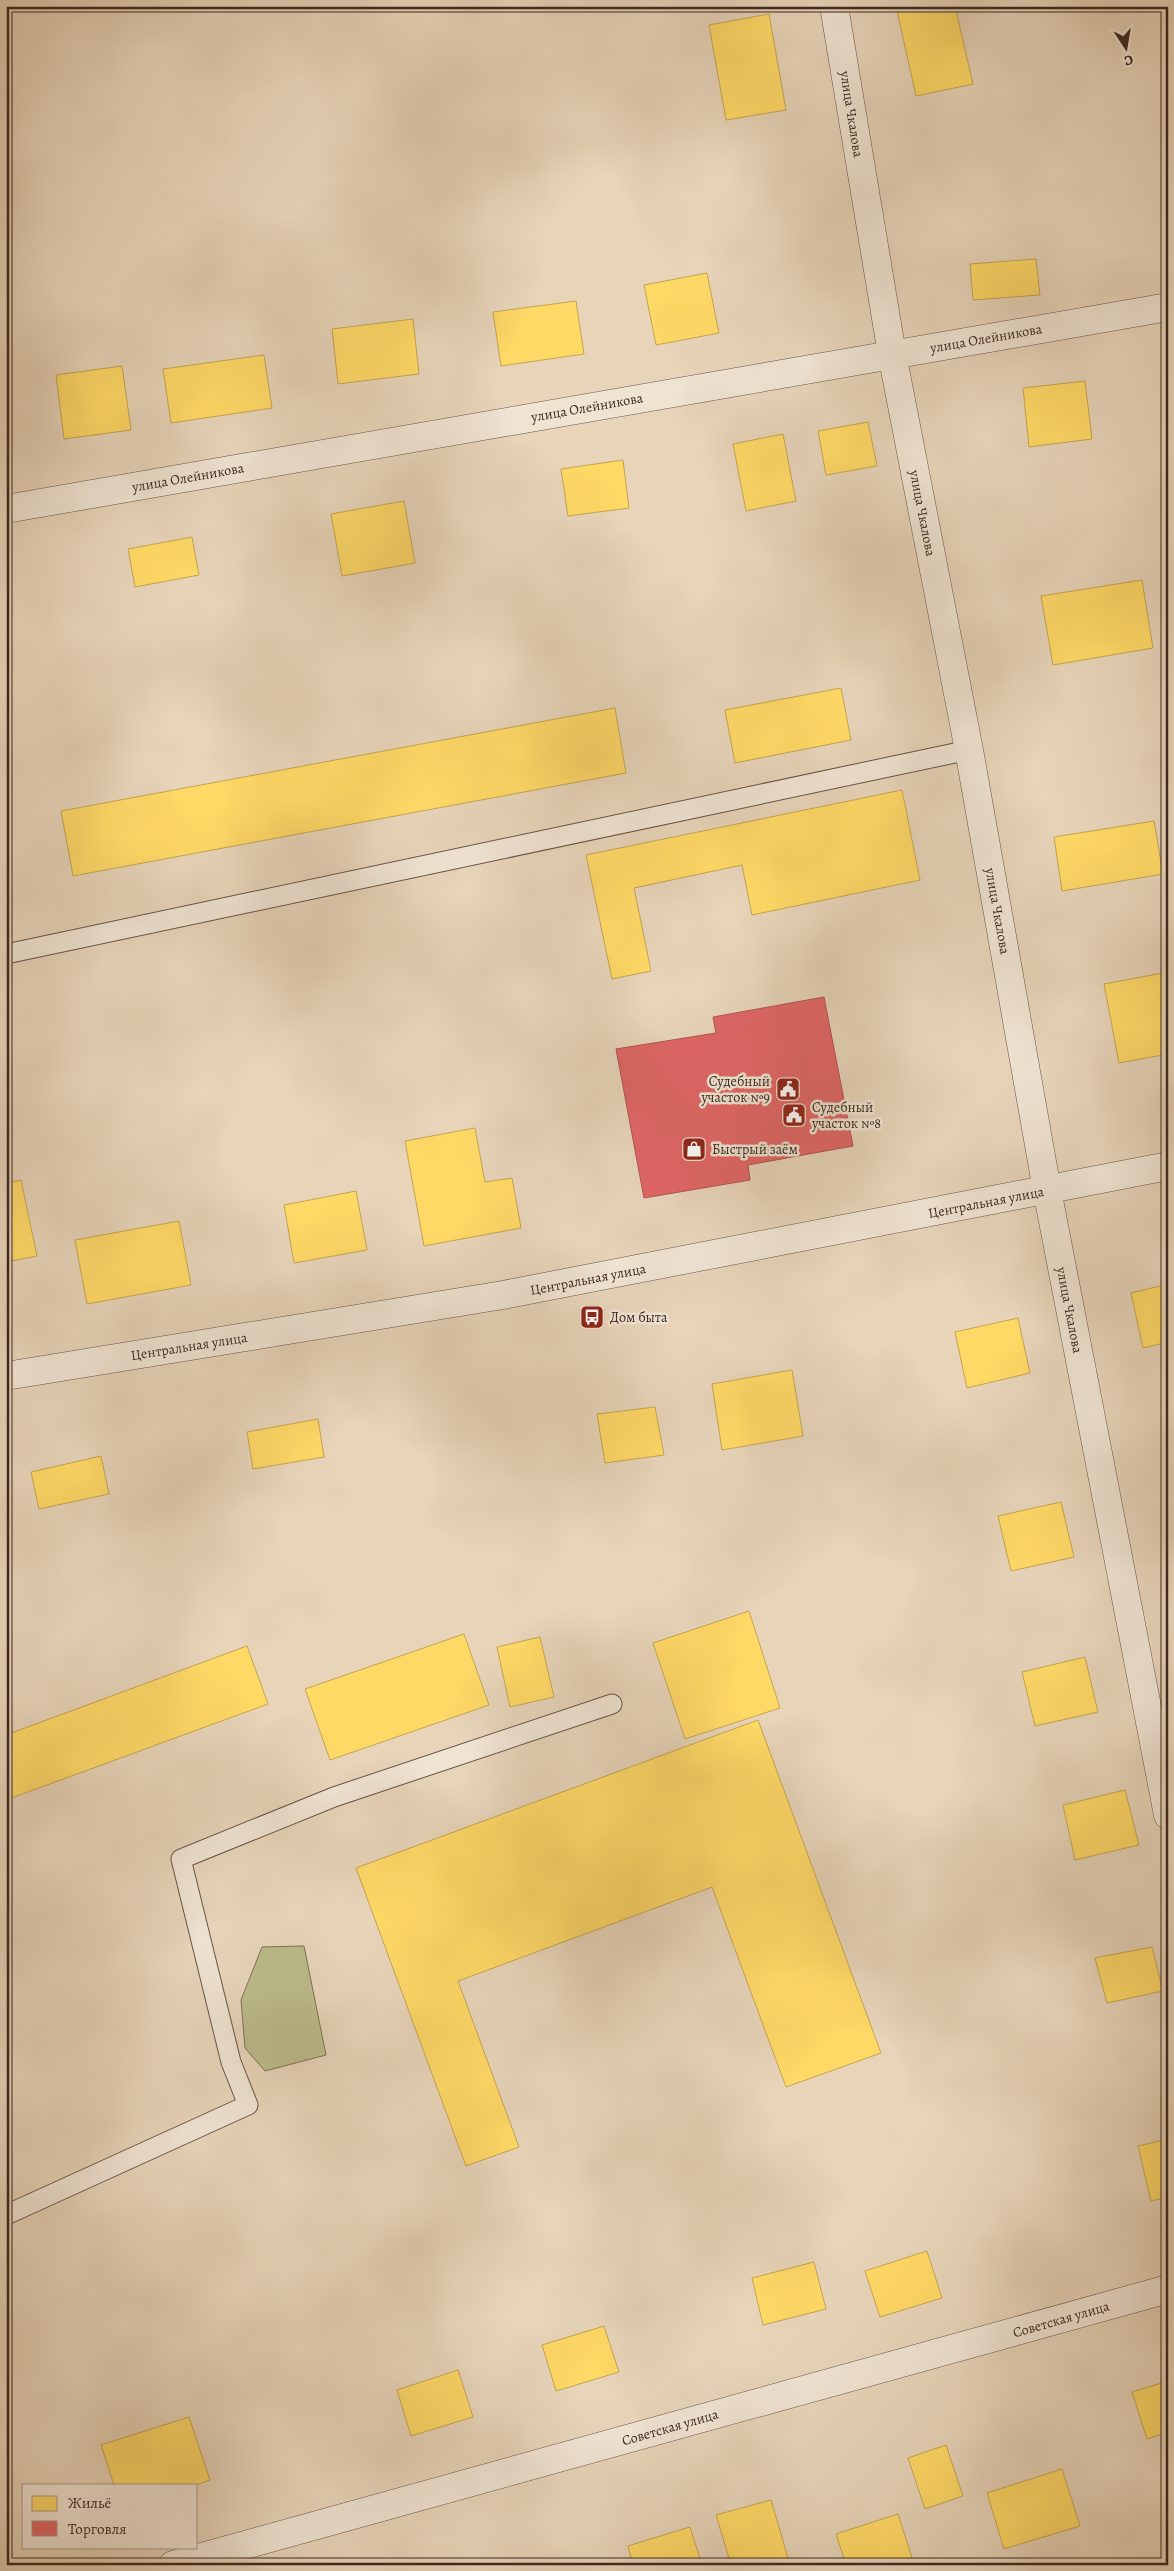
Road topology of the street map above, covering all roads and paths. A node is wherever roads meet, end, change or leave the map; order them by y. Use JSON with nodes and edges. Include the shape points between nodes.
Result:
{"nodes":[{"id":1,"x":834,"y":6,"type":"edge"},
{"id":2,"x":1168,"y":307,"type":"edge"},
{"id":3,"x":892,"y":354,"type":"junction"},
{"id":4,"x":6,"y":509,"type":"edge"},
{"id":5,"x":969,"y":750,"type":"junction"},
{"id":6,"x":6,"y":954,"type":"edge"},
{"id":7,"x":1168,"y":1166,"type":"edge"},
{"id":8,"x":1047,"y":1190,"type":"junction"},
{"id":9,"x":6,"y":1376,"type":"edge"},
{"id":10,"x":612,"y":1704,"type":"dead end"},
{"id":11,"x":1168,"y":1815,"type":"edge"},
{"id":12,"x":6,"y":2215,"type":"edge"},
{"id":13,"x":1168,"y":2289,"type":"edge"},
{"id":14,"x":173,"y":2565,"type":"edge"}],
"edges":[{"from":1,"to":3,"type":"street","name":"улица Чкалова"},
{"from":2,"to":3,"type":"street","name":"улица Олейникова"},
{"from":3,"to":4,"type":"street","name":"улица Олейникова"},
{"from":3,"to":5,"type":"street","name":"улица Чкалова"},
{"from":5,"to":6,"type":"lane"},
{"from":5,"to":8,"type":"street","name":"улица Чкалова"},
{"from":7,"to":8,"type":"street","name":"Центральная улица"},
{"from":8,"to":9,"type":"street","name":"Центральная улица","via":[[503,1295]]},
{"from":8,"to":11,"type":"street","name":"улица Чкалова"},
{"from":10,"to":12,"type":"lane","via":[[334,1797],[181,1859],[230,2062],[248,2105]]},
{"from":13,"to":14,"type":"street","name":"Советская улица"}]}
